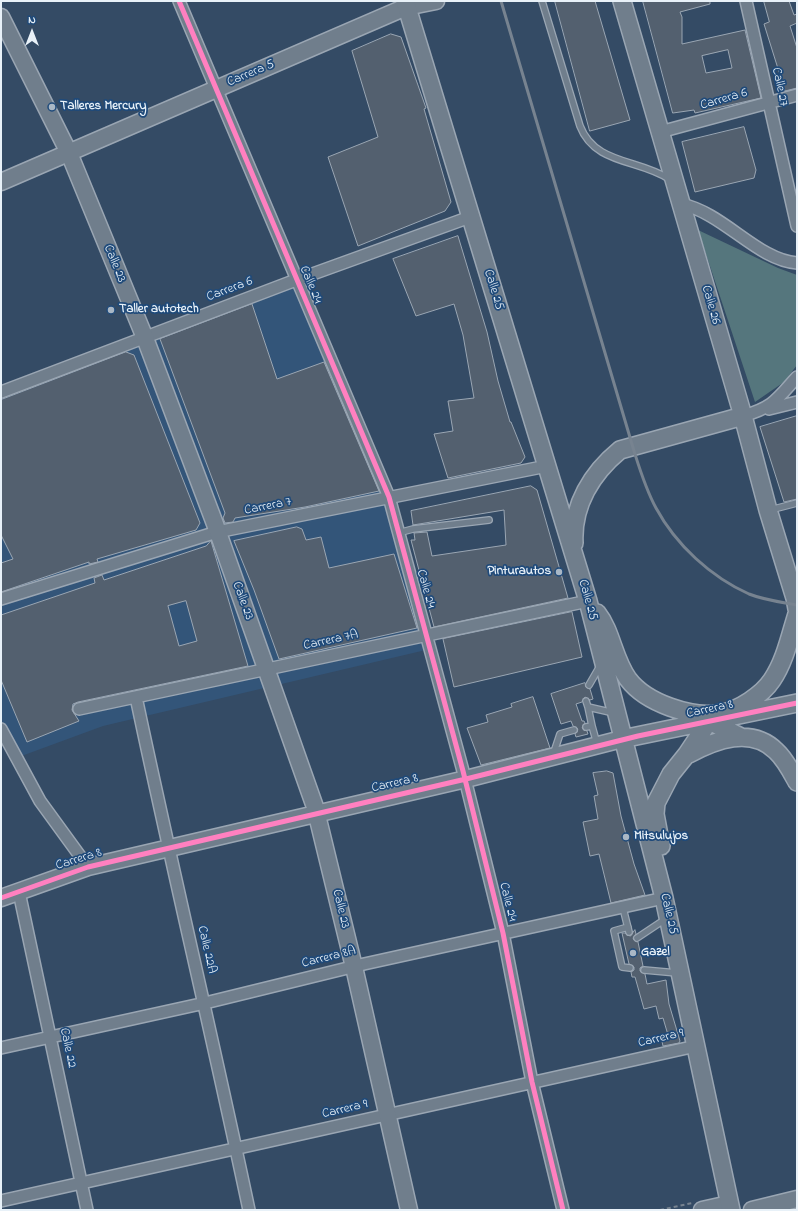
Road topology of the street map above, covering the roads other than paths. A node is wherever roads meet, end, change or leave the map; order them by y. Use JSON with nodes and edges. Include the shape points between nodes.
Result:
{"nodes":[{"id":1,"x":179,"y":1,"type":"edge"},
{"id":2,"x":436,"y":1,"type":"edge"},
{"id":3,"x":542,"y":1,"type":"edge"},
{"id":4,"x":622,"y":1,"type":"edge"},
{"id":5,"x":746,"y":1,"type":"edge"},
{"id":6,"x":405,"y":4,"type":"edge"},
{"id":7,"x":1,"y":17,"type":"edge"},
{"id":8,"x":216,"y":89,"type":"junction"},
{"id":9,"x":797,"y":95,"type":"edge"},
{"id":10,"x":768,"y":102,"type":"junction"},
{"id":11,"x":660,"y":132,"type":"junction"},
{"id":12,"x":69,"y":153,"type":"junction"},
{"id":13,"x":1,"y":182,"type":"edge"},
{"id":14,"x":674,"y":182,"type":"junction"},
{"id":15,"x":681,"y":204,"type":"junction"},
{"id":16,"x":707,"y":213,"type":"junction"},
{"id":17,"x":470,"y":217,"type":"junction"},
{"id":18,"x":797,"y":226,"type":"edge"},
{"id":19,"x":687,"y":227,"type":"junction"},
{"id":20,"x":797,"y":263,"type":"edge"},
{"id":21,"x":296,"y":280,"type":"junction"},
{"id":22,"x":145,"y":338,"type":"junction"},
{"id":23,"x":797,"y":377,"type":"edge"},
{"id":24,"x":1,"y":392,"type":"edge"},
{"id":25,"x":797,"y":402,"type":"edge"},
{"id":26,"x":762,"y":411,"type":"junction"},
{"id":27,"x":743,"y":416,"type":"junction"},
{"id":28,"x":547,"y":466,"type":"junction"},
{"id":29,"x":388,"y":497,"type":"junction"},
{"id":30,"x":797,"y":503,"type":"edge"},
{"id":31,"x":768,"y":510,"type":"junction"},
{"id":32,"x":489,"y":520,"type":"dead end"},
{"id":33,"x":218,"y":532,"type":"junction"},
{"id":34,"x":398,"y":533,"type":"junction"},
{"id":35,"x":576,"y":561,"type":"junction"},
{"id":36,"x":1,"y":599,"type":"edge"},
{"id":37,"x":588,"y":602,"type":"junction"},
{"id":38,"x":797,"y":609,"type":"edge"},
{"id":39,"x":797,"y":614,"type":"edge"},
{"id":40,"x":426,"y":636,"type":"junction"},
{"id":41,"x":602,"y":662,"type":"junction"},
{"id":42,"x":267,"y":669,"type":"junction"},
{"id":43,"x":589,"y":685,"type":"dead end"},
{"id":44,"x":136,"y":697,"type":"junction"},
{"id":45,"x":797,"y":703,"type":"edge"},
{"id":46,"x":79,"y":709,"type":"dead end"},
{"id":47,"x":617,"y":713,"type":"junction"},
{"id":48,"x":709,"y":721,"type":"junction"},
{"id":49,"x":574,"y":730,"type":"dead end"},
{"id":50,"x":2,"y":732,"type":"edge"},
{"id":51,"x":741,"y":737,"type":"junction"},
{"id":52,"x":622,"y":739,"type":"junction"},
{"id":53,"x":598,"y":745,"type":"junction"},
{"id":54,"x":687,"y":754,"type":"junction"},
{"id":55,"x":552,"y":757,"type":"junction"},
{"id":56,"x":466,"y":779,"type":"junction"},
{"id":57,"x":797,"y":782,"type":"edge"},
{"id":58,"x":317,"y":814,"type":"junction"},
{"id":59,"x":168,"y":849,"type":"junction"},
{"id":60,"x":88,"y":867,"type":"junction"},
{"id":61,"x":19,"y":892,"type":"junction"},
{"id":62,"x":1,"y":898,"type":"edge"},
{"id":63,"x":664,"y":898,"type":"junction"},
{"id":64,"x":624,"y":908,"type":"junction"},
{"id":65,"x":669,"y":917,"type":"junction"},
{"id":66,"x":503,"y":933,"type":"junction"},
{"id":67,"x":637,"y":938,"type":"dead end"},
{"id":68,"x":354,"y":967,"type":"junction"},
{"id":69,"x":630,"y":968,"type":"dead end"},
{"id":70,"x":644,"y":970,"type":"dead end"},
{"id":71,"x":681,"y":974,"type":"junction"},
{"id":72,"x":204,"y":1003,"type":"junction"},
{"id":73,"x":50,"y":1037,"type":"junction"},
{"id":74,"x":696,"y":1046,"type":"junction"},
{"id":75,"x":1,"y":1048,"type":"edge"},
{"id":76,"x":532,"y":1082,"type":"junction"},
{"id":77,"x":388,"y":1115,"type":"junction"},
{"id":78,"x":236,"y":1148,"type":"junction"},
{"id":79,"x":81,"y":1183,"type":"junction"},
{"id":80,"x":797,"y":1199,"type":"edge"},
{"id":81,"x":1,"y":1201,"type":"edge"},
{"id":82,"x":699,"y":1206,"type":"edge"},
{"id":83,"x":730,"y":1207,"type":"edge"},
{"id":84,"x":87,"y":1210,"type":"edge"},
{"id":85,"x":249,"y":1210,"type":"edge"},
{"id":86,"x":409,"y":1210,"type":"edge"},
{"id":87,"x":563,"y":1210,"type":"edge"},
{"id":88,"x":752,"y":1210,"type":"edge"}],
"edges":[{"from":1,"to":8,"type":"street","name":"Calle 24"},
{"from":2,"to":6,"type":"main road","name":"Carrera 5"},
{"from":3,"to":14,"type":"lane","via":[[580,126],[589,143],[599,151],[662,174]]},
{"from":4,"to":11,"type":"main road","name":"Calle 26"},
{"from":5,"to":10,"type":"street","name":"Calle 27"},
{"from":6,"to":8,"type":"main road","name":"Carrera 5"},
{"from":6,"to":17,"type":"main road","name":"Calle 25","via":[[436,98]]},
{"from":7,"to":12,"type":"main road","name":"Calle 23"},
{"from":8,"to":12,"type":"main road","name":"Carrera 5"},
{"from":8,"to":21,"type":"street","name":"Calle 24"},
{"from":9,"to":10,"type":"street","name":"Carrera 6"},
{"from":10,"to":11,"type":"street","name":"Carrera 6"},
{"from":10,"to":18,"type":"street","name":"Calle 27"},
{"from":11,"to":14,"type":"main road","name":"Calle 26"},
{"from":12,"to":13,"type":"main road","name":"Carrera 5"},
{"from":12,"to":22,"type":"main road","name":"Calle 23"},
{"from":14,"to":15,"type":"main road","name":"Calle 26"},
{"from":15,"to":16,"type":"street"},
{"from":15,"to":19,"type":"main road","name":"Calle 26"},
{"from":16,"to":19,"type":"street","via":[[697,215]]},
{"from":16,"to":20,"type":"street","via":[[778,259]]},
{"from":17,"to":21,"type":"street","name":"Carrera 6"},
{"from":17,"to":28,"type":"main road","name":"Calle 25"},
{"from":19,"to":27,"type":"main road","name":"Calle 26"},
{"from":21,"to":22,"type":"street","name":"Carrera 6"},
{"from":21,"to":29,"type":"street","name":"Calle 24"},
{"from":22,"to":24,"type":"street","name":"Carrera 6"},
{"from":22,"to":33,"type":"main road","name":"Calle 23"},
{"from":23,"to":26,"type":"street","via":[[776,401]]},
{"from":25,"to":26,"type":"street"},
{"from":26,"to":27,"type":"street"},
{"from":27,"to":31,"type":"main road","name":"Calle 26"},
{"from":27,"to":35,"type":"main road","via":[[633,445],[608,459],[583,494],[574,535]]},
{"from":28,"to":29,"type":"street","name":"Carrera 7"},
{"from":28,"to":35,"type":"main road","name":"Calle 25"},
{"from":29,"to":33,"type":"street","name":"Carrera 7"},
{"from":29,"to":34,"type":"street","name":"Calle 24"},
{"from":30,"to":31,"type":"lane"},
{"from":31,"to":38,"type":"main road","name":"Calle 26"},
{"from":32,"to":34,"type":"lane"},
{"from":33,"to":36,"type":"street","name":"Carrera 7"},
{"from":33,"to":42,"type":"main road","name":"Calle 23"},
{"from":34,"to":40,"type":"street","name":"Calle 24"},
{"from":35,"to":37,"type":"main road","name":"Calle 25"},
{"from":37,"to":39,"type":"main road","via":[[604,621],[618,662],[628,679],[643,694],[679,710],[702,714],[722,713],[741,705],[771,681],[785,653]]},
{"from":37,"to":40,"type":"street","name":"Carrera 7A"},
{"from":37,"to":41,"type":"main road","name":"Calle 25"},
{"from":40,"to":42,"type":"street","name":"Carrera 7A"},
{"from":40,"to":56,"type":"street","name":"Calle 24"},
{"from":41,"to":43,"type":"lane"},
{"from":41,"to":47,"type":"main road","name":"Calle 25"},
{"from":42,"to":44,"type":"street","name":"Carrera 7A"},
{"from":42,"to":58,"type":"main road","name":"Calle 23"},
{"from":44,"to":46,"type":"street","name":"Carrera 7A"},
{"from":44,"to":59,"type":"street","name":"Calle 22A"},
{"from":45,"to":48,"type":"main road","name":"Carrera 8"},
{"from":47,"to":52,"type":"main road","name":"Calle 25"},
{"from":47,"to":53,"type":"lane","via":[[587,704],[589,726]]},
{"from":48,"to":51,"type":"main road"},
{"from":48,"to":52,"type":"main road","name":"Carrera 8"},
{"from":48,"to":54,"type":"main road"},
{"from":49,"to":55,"type":"lane","via":[[560,734]]},
{"from":50,"to":60,"type":"street","via":[[40,801]]},
{"from":51,"to":54,"type":"main road","via":[[715,741]]},
{"from":51,"to":57,"type":"main road","via":[[757,740],[775,750]]},
{"from":52,"to":53,"type":"main road","name":"Carrera 8"},
{"from":52,"to":63,"type":"main road","name":"Calle 25"},
{"from":53,"to":55,"type":"main road","name":"Carrera 8"},
{"from":54,"to":63,"type":"main road","via":[[671,774],[656,804],[655,814],[664,860]]},
{"from":55,"to":56,"type":"main road","name":"Carrera 8"},
{"from":56,"to":58,"type":"main road","name":"Carrera 8"},
{"from":56,"to":66,"type":"street","name":"Calle 24"},
{"from":58,"to":59,"type":"main road","name":"Carrera 8"},
{"from":58,"to":68,"type":"main road","name":"Calle 23"},
{"from":59,"to":60,"type":"main road","name":"Carrera 8"},
{"from":59,"to":72,"type":"street","name":"Calle 22A"},
{"from":60,"to":61,"type":"main road","name":"Carrera 8"},
{"from":61,"to":62,"type":"main road","name":"Carrera 8"},
{"from":61,"to":73,"type":"street","name":"Calle 22"},
{"from":63,"to":64,"type":"street","name":"Carrera 8A"},
{"from":63,"to":65,"type":"main road","name":"Calle 25"},
{"from":64,"to":66,"type":"street","name":"Carrera 8A"},
{"from":64,"to":69,"type":"lane","via":[[628,929],[614,931],[622,967]]},
{"from":65,"to":67,"type":"lane"},
{"from":65,"to":71,"type":"main road","name":"Calle 25"},
{"from":66,"to":68,"type":"street","name":"Carrera 8A"},
{"from":66,"to":76,"type":"street","name":"Calle 24"},
{"from":68,"to":72,"type":"street","name":"Carrera 8A"},
{"from":68,"to":77,"type":"main road","name":"Calle 23"},
{"from":70,"to":71,"type":"lane"},
{"from":71,"to":74,"type":"main road","name":"Calle 25"},
{"from":72,"to":73,"type":"street","name":"Carrera 8A"},
{"from":72,"to":78,"type":"street","name":"Calle 22A"},
{"from":73,"to":75,"type":"street","name":"Carrera 8A"},
{"from":73,"to":79,"type":"street","name":"Calle 22"},
{"from":74,"to":76,"type":"street","name":"Carrera 9"},
{"from":74,"to":83,"type":"main road","name":"Calle 25"},
{"from":76,"to":77,"type":"street","name":"Carrera 9"},
{"from":76,"to":87,"type":"street","name":"Calle 24"},
{"from":77,"to":78,"type":"street","name":"Carrera 9"},
{"from":77,"to":86,"type":"main road","name":"Calle 23"},
{"from":78,"to":79,"type":"street","name":"Carrera 9"},
{"from":78,"to":85,"type":"street","name":"Calle 22A"},
{"from":79,"to":81,"type":"street","name":"Carrera 9"},
{"from":79,"to":84,"type":"street","name":"Calle 22"},
{"from":80,"to":88,"type":"main road"},
{"from":82,"to":83,"type":"main road"}]}
